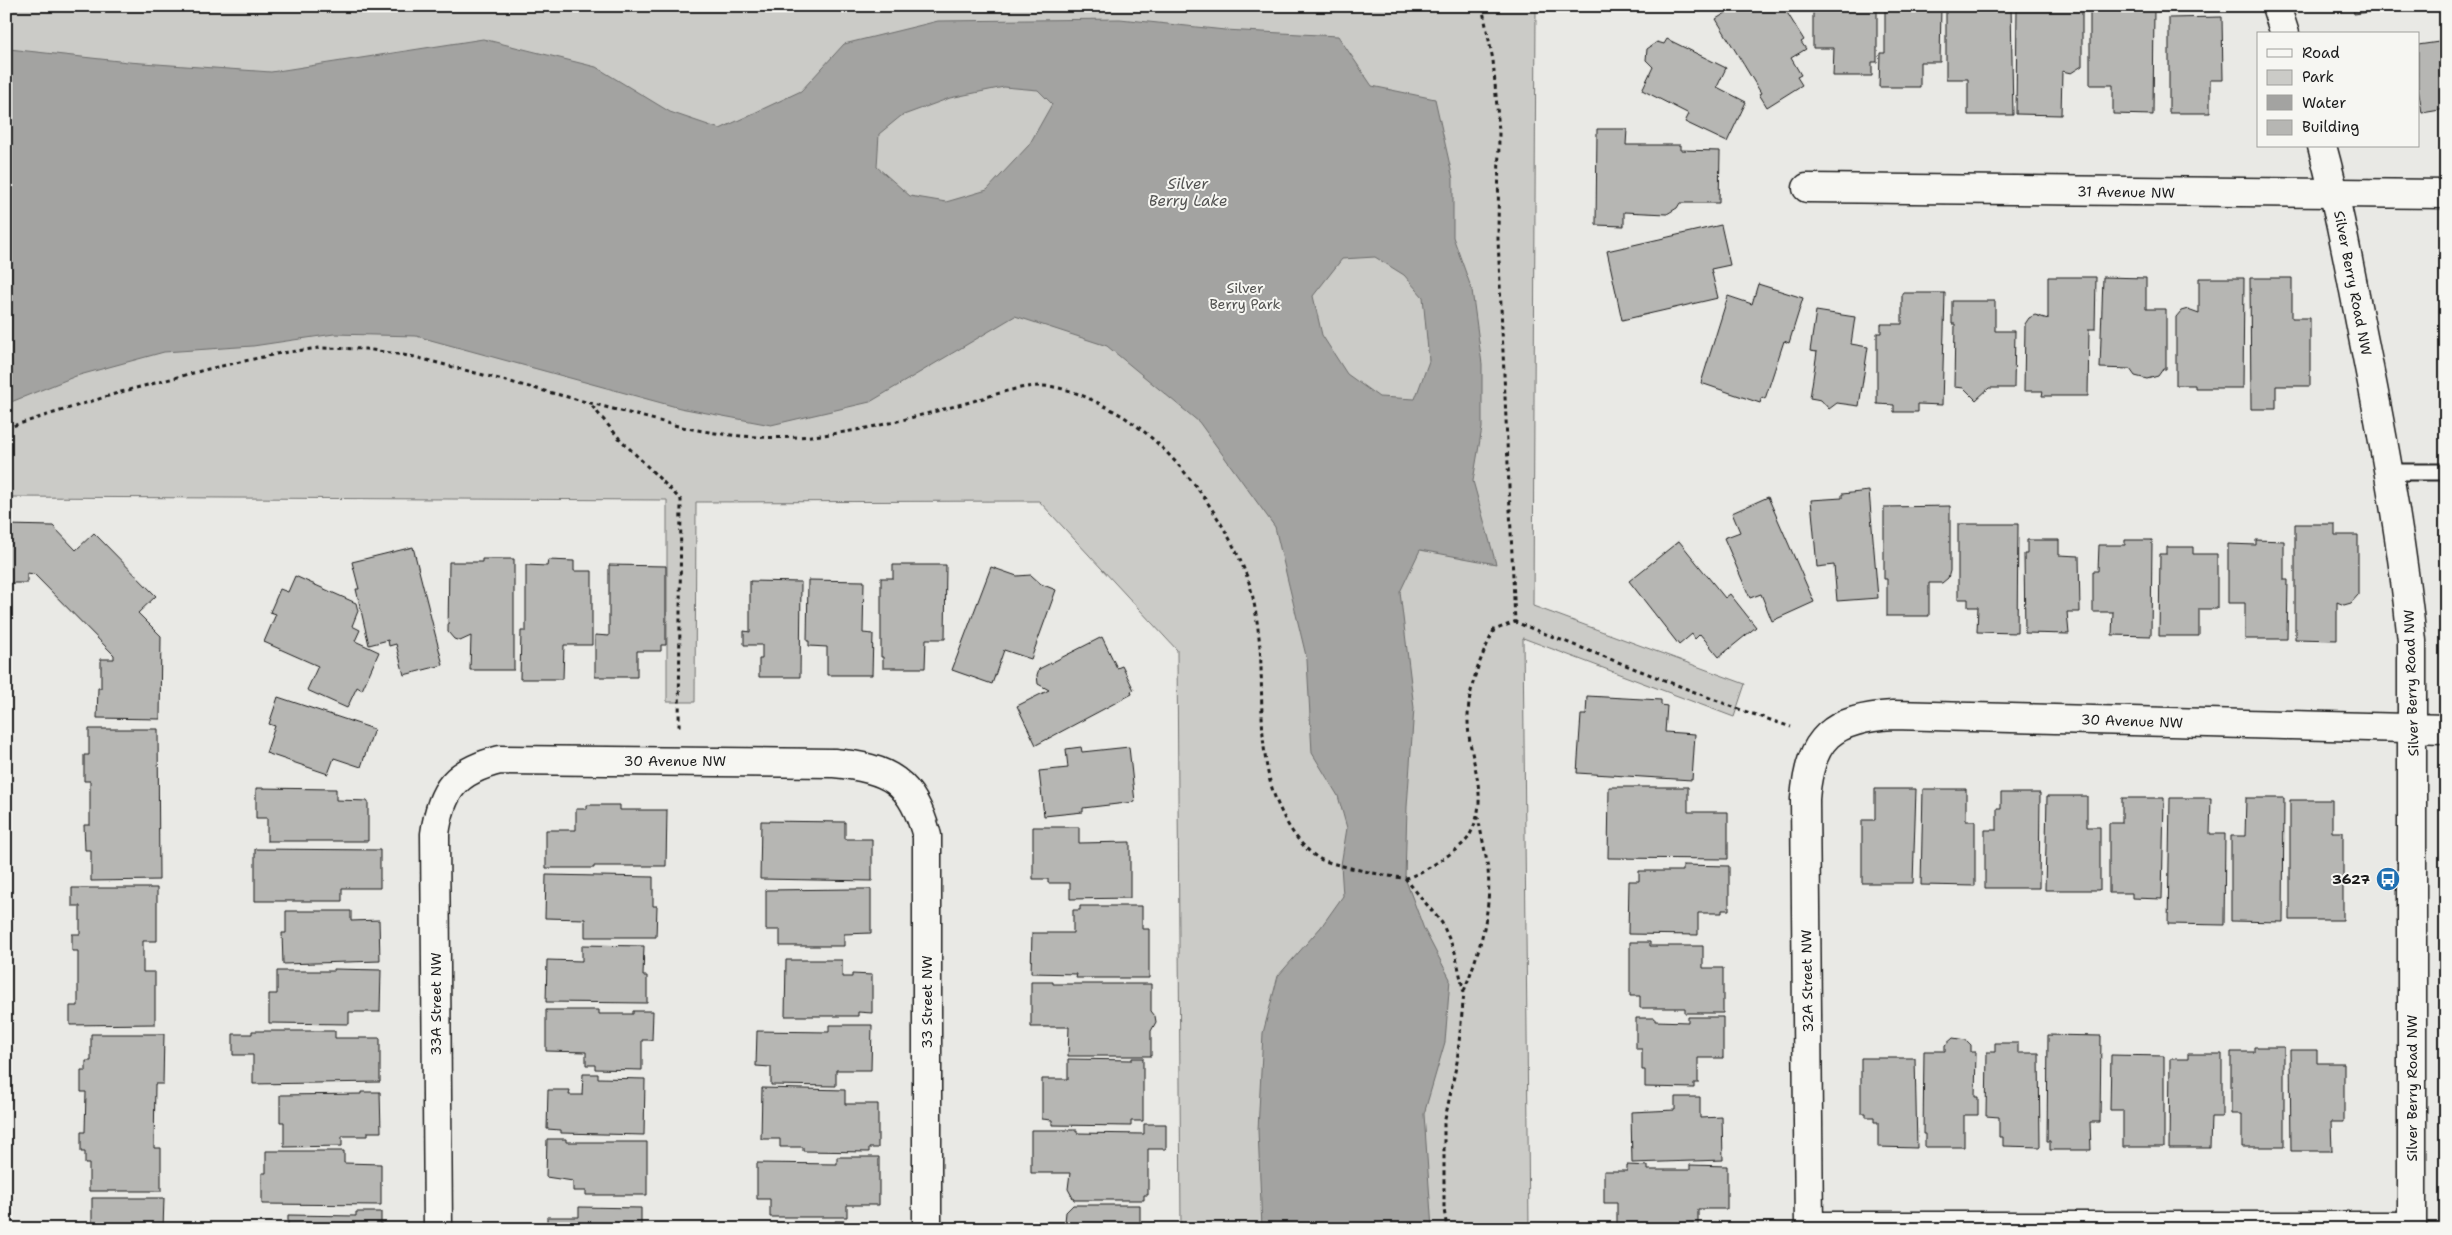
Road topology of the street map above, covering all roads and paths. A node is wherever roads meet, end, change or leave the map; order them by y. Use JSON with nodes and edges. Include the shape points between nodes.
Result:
{"nodes":[{"id":1,"x":1482,"y":6,"type":"edge"},
{"id":2,"x":2276,"y":6,"type":"edge"},
{"id":3,"x":2284,"y":32,"type":"edge"},
{"id":4,"x":2323,"y":148,"type":"edge"},
{"id":5,"x":1807,"y":188,"type":"dead end"},
{"id":6,"x":2335,"y":194,"type":"junction"},
{"id":7,"x":2446,"y":194,"type":"edge"},
{"id":8,"x":592,"y":405,"type":"junction"},
{"id":9,"x":6,"y":428,"type":"edge"},
{"id":10,"x":2390,"y":472,"type":"junction"},
{"id":11,"x":2446,"y":472,"type":"edge"},
{"id":12,"x":1515,"y":622,"type":"junction"},
{"id":13,"x":2413,"y":729,"type":"junction"},
{"id":14,"x":2446,"y":729,"type":"edge"},
{"id":15,"x":1824,"y":738,"type":"junction"},
{"id":16,"x":679,"y":761,"type":"junction"},
{"id":17,"x":900,"y":783,"type":"joint"},
{"id":18,"x":453,"y":784,"type":"joint"},
{"id":19,"x":1478,"y":816,"type":"junction"},
{"id":20,"x":1405,"y":878,"type":"junction"},
{"id":21,"x":1464,"y":992,"type":"junction"},
{"id":22,"x":1809,"y":1227,"type":"edge"},
{"id":23,"x":2412,"y":1227,"type":"edge"},
{"id":24,"x":438,"y":1229,"type":"edge"},
{"id":25,"x":927,"y":1229,"type":"edge"},
{"id":26,"x":1447,"y":1229,"type":"edge"}],
"edges":[{"from":1,"to":12,"type":"path","via":[[1494,60],[1499,130],[1498,249]]},
{"from":2,"to":3,"type":"street"},
{"from":4,"to":6,"type":"street","name":"Silver Berry Road NW"},
{"from":5,"to":6,"type":"street","name":"31 Avenue NW"},
{"from":6,"to":7,"type":"street","name":"31 Avenue NW"},
{"from":6,"to":10,"type":"street","name":"Silver Berry Road NW"},
{"from":8,"to":9,"type":"path","via":[[415,357],[366,349],[320,348],[208,369]]},
{"from":8,"to":16,"type":"path","via":[[618,438],[682,500]]},
{"from":8,"to":20,"type":"path","via":[[711,434],[773,439],[846,432],[1005,390],[1045,386],[1081,394],[1116,412],[1162,446],[1221,521],[1248,577],[1260,645],[1261,717],[1268,771],[1280,810],[1293,834],[1318,859]]},
{"from":10,"to":11,"type":"lane"},
{"from":10,"to":13,"type":"street","name":"Silver Berry Road NW","via":[[2410,622]]},
{"from":12,"to":15,"type":"path","via":[[1741,710]]},
{"from":12,"to":19,"type":"path","via":[[1494,630],[1475,671],[1468,721],[1478,780]]},
{"from":13,"to":14,"type":"street","name":"30 Avenue NW"},
{"from":13,"to":15,"type":"street","name":"30 Avenue NW","via":[[1893,715],[1858,719],[1842,725]]},
{"from":13,"to":23,"type":"street","name":"Silver Berry Road NW"},
{"from":15,"to":22,"type":"street","name":"32A Street NW","via":[[1814,751],[1807,774],[1805,799]]},
{"from":16,"to":17,"type":"street","name":"30 Avenue NW","via":[[834,763],[862,766]]},
{"from":16,"to":18,"type":"street","name":"30 Avenue NW","via":[[500,760],[466,772]]},
{"from":17,"to":25,"type":"street","name":"33 Street NW","via":[[913,799],[927,836]]},
{"from":18,"to":24,"type":"street","name":"33A Street NW","via":[[443,798],[435,834]]},
{"from":19,"to":20,"type":"path","via":[[1466,842],[1449,856]]},
{"from":19,"to":21,"type":"path","via":[[1488,870],[1488,910]]},
{"from":20,"to":21,"type":"path","via":[[1442,923],[1456,952]]},
{"from":21,"to":26,"type":"path","via":[[1457,1062],[1444,1124]]},
{"from":22,"to":23,"type":"street"}]}
